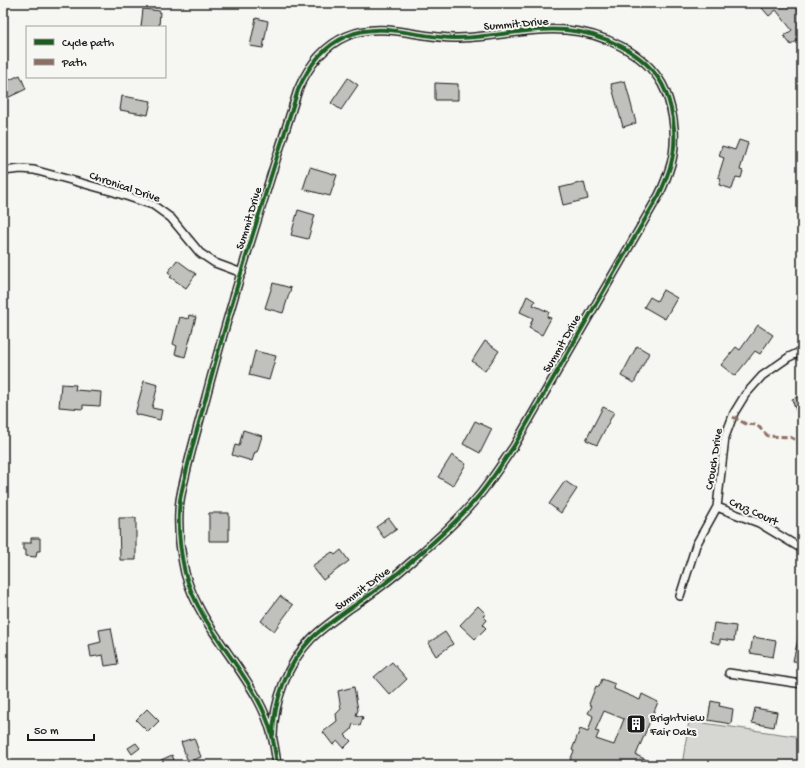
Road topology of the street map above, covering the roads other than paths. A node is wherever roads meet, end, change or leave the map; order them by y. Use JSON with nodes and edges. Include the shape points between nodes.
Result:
{"nodes":[{"id":1,"x":3,"y":171,"type":"edge"},
{"id":2,"x":242,"y":273,"type":"junction"},
{"id":3,"x":802,"y":352,"type":"edge"},
{"id":4,"x":717,"y":507,"type":"junction"},
{"id":5,"x":802,"y":549,"type":"edge"},
{"id":6,"x":680,"y":596,"type":"dead end"},
{"id":7,"x":729,"y":673,"type":"dead end"},
{"id":8,"x":802,"y":684,"type":"edge"},
{"id":9,"x":273,"y":736,"type":"junction"},
{"id":10,"x":278,"y":765,"type":"edge"}],
"edges":[{"from":1,"to":2,"type":"street","name":"Chronical Drive","via":[[34,170],[153,205],[171,218],[200,253],[215,263]]},
{"from":2,"to":9,"type":"street","name":"Summit Drive","via":[[215,360],[187,468],[180,501],[178,528],[185,571],[194,599],[258,700]]},
{"from":2,"to":9,"type":"street","name":"Summit Drive","via":[[303,78],[319,56],[347,36],[384,29],[454,38],[548,30],[583,32],[611,42],[636,56],[655,74],[668,95],[675,139],[665,181],[514,446],[494,477],[442,534],[388,582],[310,640],[298,656],[282,688],[276,708]]},
{"from":3,"to":4,"type":"street","name":"Crouch Drive","via":[[784,360],[762,376],[745,395],[734,413],[725,437]]},
{"from":4,"to":5,"type":"street","name":"Cruz Court","via":[[759,523]]},
{"from":4,"to":6,"type":"street","name":"Crouch Drive","via":[[696,545]]},
{"from":7,"to":8,"type":"street"},
{"from":9,"to":10,"type":"street","name":"Summit Drive"}]}
